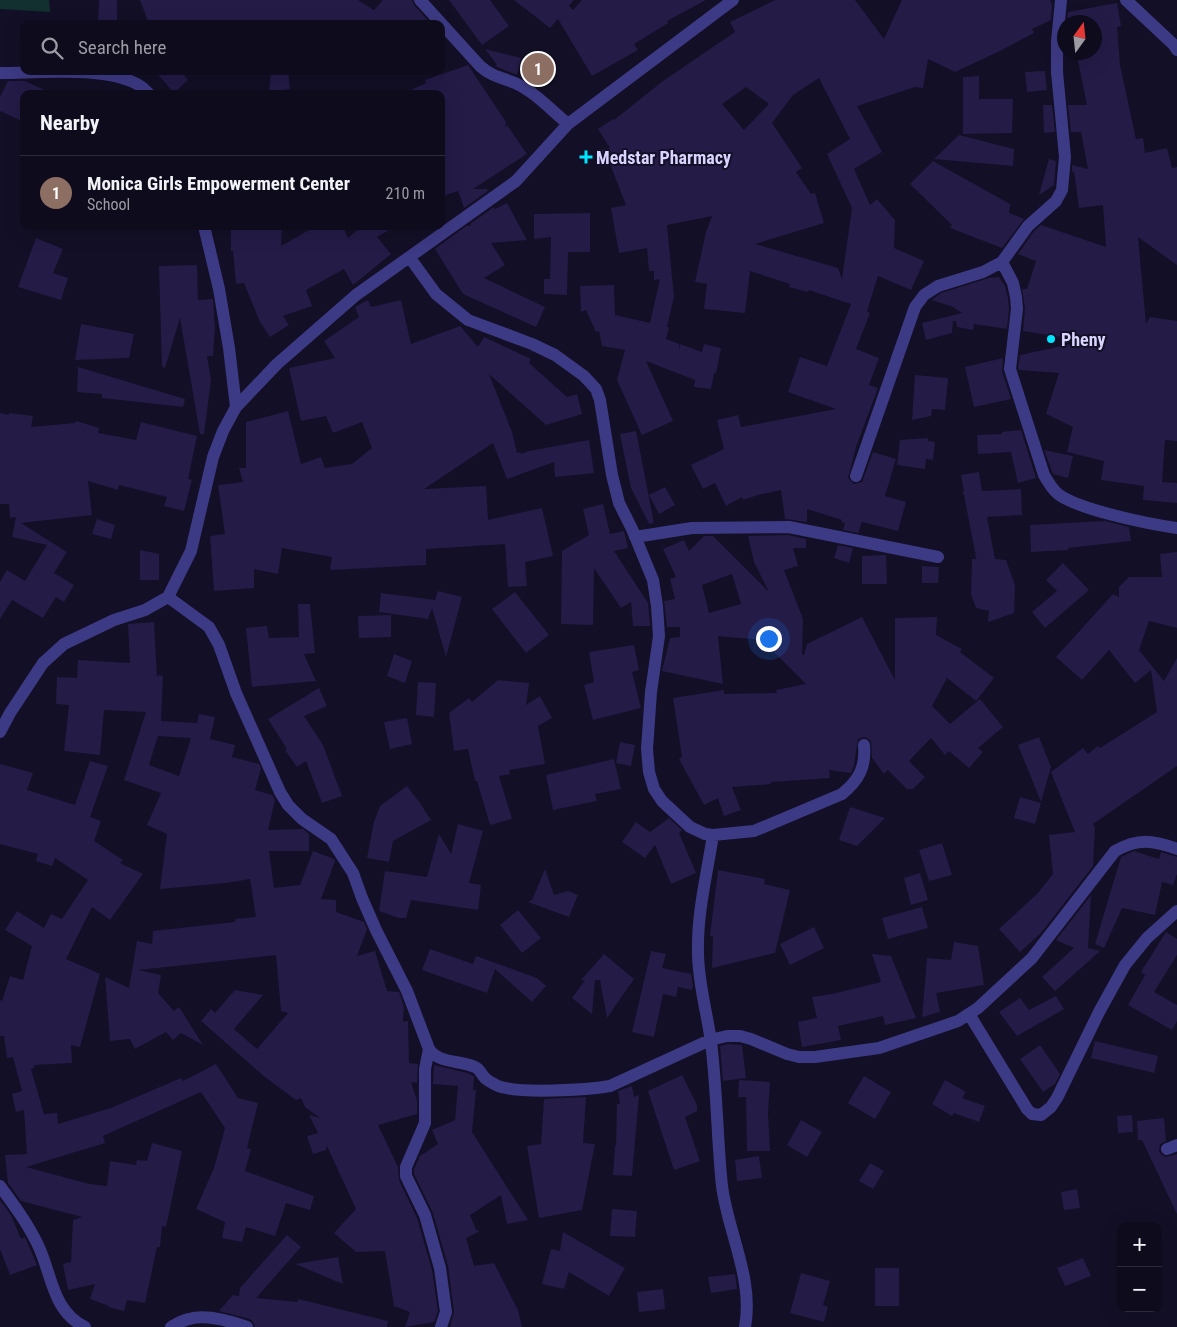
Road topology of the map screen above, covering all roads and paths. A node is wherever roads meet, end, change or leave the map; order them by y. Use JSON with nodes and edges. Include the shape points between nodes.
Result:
{"nodes":[{"id":1,"x":420,"y":0,"type":"edge"},
{"id":2,"x":733,"y":0,"type":"edge"},
{"id":3,"x":1061,"y":0,"type":"edge"},
{"id":4,"x":1126,"y":0,"type":"edge"},
{"id":5,"x":438,"y":20,"type":"edge"},
{"id":6,"x":445,"y":28,"type":"edge"},
{"id":7,"x":1177,"y":50,"type":"edge"},
{"id":8,"x":0,"y":73,"type":"edge"},
{"id":9,"x":20,"y":73,"type":"edge"},
{"id":10,"x":105,"y":75,"type":"edge"},
{"id":11,"x":145,"y":90,"type":"edge"},
{"id":12,"x":568,"y":124,"type":"junction"},
{"id":13,"x":205,"y":230,"type":"edge"},
{"id":14,"x":410,"y":258,"type":"junction"},
{"id":15,"x":1002,"y":262,"type":"junction"},
{"id":16,"x":236,"y":407,"type":"junction"},
{"id":17,"x":856,"y":476,"type":"dead end"},
{"id":18,"x":1177,"y":528,"type":"edge"},
{"id":19,"x":635,"y":537,"type":"junction"},
{"id":20,"x":938,"y":557,"type":"dead end"},
{"id":21,"x":168,"y":597,"type":"junction"},
{"id":22,"x":0,"y":732,"type":"edge"},
{"id":23,"x":864,"y":745,"type":"dead end"},
{"id":24,"x":713,"y":836,"type":"junction"},
{"id":25,"x":1177,"y":849,"type":"edge"},
{"id":26,"x":1177,"y":912,"type":"edge"},
{"id":27,"x":970,"y":1014,"type":"junction"},
{"id":28,"x":710,"y":1040,"type":"junction"},
{"id":29,"x":429,"y":1049,"type":"junction"},
{"id":30,"x":0,"y":1186,"type":"edge"},
{"id":31,"x":85,"y":1327,"type":"edge"},
{"id":32,"x":171,"y":1327,"type":"edge"},
{"id":33,"x":247,"y":1327,"type":"edge"},
{"id":34,"x":441,"y":1327,"type":"edge"},
{"id":35,"x":745,"y":1327,"type":"edge"}],
"edges":[{"from":1,"to":5,"type":"street"},
{"from":2,"to":12,"type":"street"},
{"from":3,"to":15,"type":"street","via":[[1057,72],[1065,157],[1062,190],[1056,201],[1028,226]]},
{"from":4,"to":7,"type":"street"},
{"from":6,"to":12,"type":"street","via":[[489,74],[515,83]]},
{"from":8,"to":9,"type":"street"},
{"from":10,"to":11,"type":"street","via":[[138,84]]},
{"from":12,"to":14,"type":"street","via":[[516,181]]},
{"from":13,"to":16,"type":"street","via":[[219,289]]},
{"from":14,"to":16,"type":"street","via":[[356,295],[277,364]]},
{"from":14,"to":19,"type":"street","via":[[436,294],[468,320],[555,355],[596,389],[618,503]]},
{"from":15,"to":17,"type":"street","via":[[983,272],[938,286],[924,295],[915,307]]},
{"from":15,"to":18,"type":"street","via":[[1016,297],[1010,356],[1012,374],[1044,475],[1052,488],[1088,507]]},
{"from":16,"to":21,"type":"street","via":[[213,457],[190,551]]},
{"from":19,"to":20,"type":"street","via":[[692,528],[789,527]]},
{"from":19,"to":24,"type":"street","via":[[653,580],[659,636],[648,730],[649,772],[662,801],[690,827]]},
{"from":21,"to":22,"type":"street","via":[[64,644],[43,663]]},
{"from":21,"to":29,"type":"street","via":[[210,627],[236,693],[288,806],[331,839],[354,873],[369,914],[416,1010]]},
{"from":23,"to":24,"type":"street","via":[[862,771],[842,794],[754,831]]},
{"from":24,"to":28,"type":"street","via":[[698,951]]},
{"from":25,"to":27,"type":"street","via":[[1158,842],[1141,842],[1127,844],[1115,851],[1032,958]]},
{"from":26,"to":27,"type":"street","via":[[1125,965],[1057,1098],[1041,1115],[1032,1114],[1027,1109]]},
{"from":27,"to":28,"type":"street","via":[[946,1026],[879,1048],[816,1057],[787,1054],[740,1036]]},
{"from":28,"to":29,"type":"street","via":[[623,1082],[593,1089],[516,1090],[499,1086],[486,1079],[476,1067],[439,1058]]},
{"from":28,"to":35,"type":"street","via":[[726,1208],[748,1298]]},
{"from":29,"to":34,"type":"street","via":[[425,1069],[425,1123],[406,1167],[408,1181],[425,1215],[440,1268],[446,1312]]},
{"from":30,"to":31,"type":"street","via":[[38,1246],[58,1302],[67,1315]]},
{"from":32,"to":33,"type":"street","via":[[198,1317]]}]}
